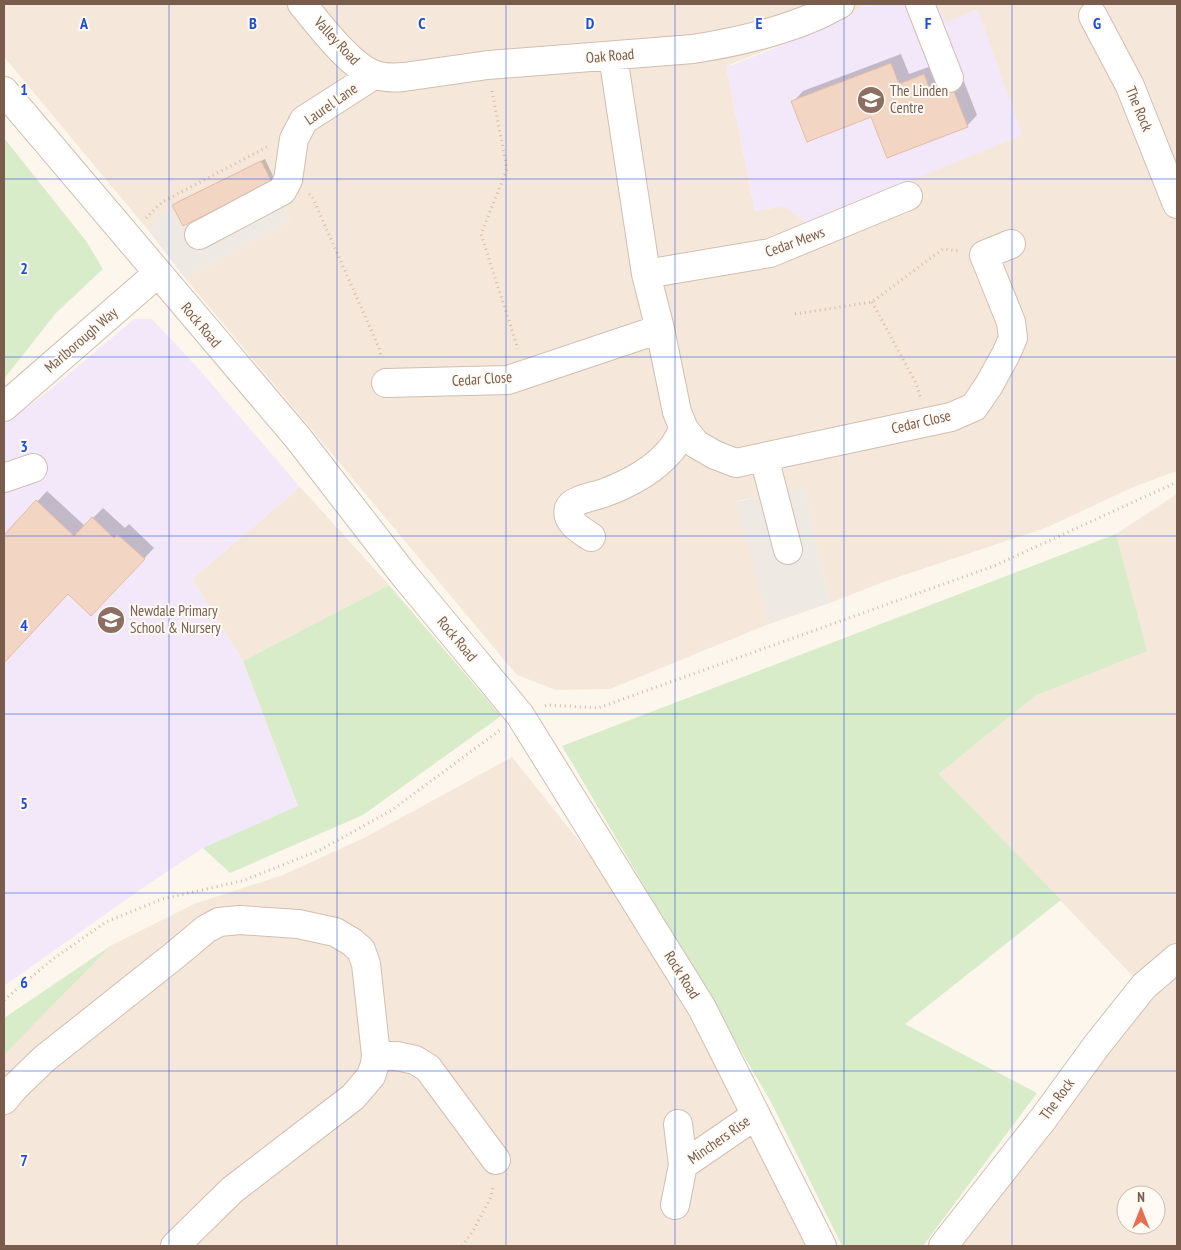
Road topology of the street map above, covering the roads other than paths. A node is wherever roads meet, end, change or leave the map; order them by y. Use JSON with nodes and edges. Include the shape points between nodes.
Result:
{"nodes":[{"id":1,"x":302,"y":4,"type":"edge"},
{"id":2,"x":840,"y":4,"type":"edge"},
{"id":3,"x":920,"y":4,"type":"edge"},
{"id":4,"x":1089,"y":8,"type":"edge"},
{"id":5,"x":613,"y":56,"type":"junction"},
{"id":6,"x":374,"y":75,"type":"junction"},
{"id":7,"x":949,"y":78,"type":"dead end"},
{"id":8,"x":4,"y":91,"type":"edge"},
{"id":9,"x":908,"y":196,"type":"dead end"},
{"id":10,"x":1177,"y":204,"type":"edge"},
{"id":11,"x":199,"y":235,"type":"dead end"},
{"id":12,"x":1011,"y":244,"type":"dead end"},
{"id":13,"x":158,"y":273,"type":"junction"},
{"id":14,"x":646,"y":274,"type":"junction"},
{"id":15,"x":660,"y":329,"type":"junction"},
{"id":16,"x":386,"y":383,"type":"road end"},
{"id":17,"x":4,"y":407,"type":"edge"},
{"id":18,"x":684,"y":429,"type":"junction"},
{"id":19,"x":764,"y":457,"type":"junction"},
{"id":20,"x":33,"y":468,"type":"dead end"},
{"id":21,"x":4,"y":478,"type":"edge"},
{"id":22,"x":591,"y":537,"type":"dead end"},
{"id":23,"x":788,"y":550,"type":"dead end"},
{"id":24,"x":1177,"y":958,"type":"edge"},
{"id":25,"x":376,"y":1055,"type":"junction"},
{"id":26,"x":4,"y":1100,"type":"edge"},
{"id":27,"x":756,"y":1115,"type":"junction"},
{"id":28,"x":678,"y":1124,"type":"dead end"},
{"id":29,"x":496,"y":1160,"type":"road end"},
{"id":30,"x":683,"y":1165,"type":"junction"},
{"id":31,"x":675,"y":1204,"type":"dead end"},
{"id":32,"x":175,"y":1246,"type":"edge"},
{"id":33,"x":822,"y":1246,"type":"edge"},
{"id":34,"x":944,"y":1246,"type":"edge"}],
"edges":[{"from":1,"to":6,"type":"street","name":"Valley Road","via":[[348,57]]},
{"from":2,"to":5,"type":"street","name":"Oak Road","via":[[810,19],[733,42]]},
{"from":3,"to":7,"type":"street"},
{"from":4,"to":10,"type":"street","name":"The Rock","via":[[1130,86]]},
{"from":5,"to":6,"type":"street","name":"Oak Road","via":[[488,65],[404,78]]},
{"from":5,"to":14,"type":"street","name":"Cedar Close"},
{"from":6,"to":11,"type":"street","name":"Laurel Lane","via":[[304,120],[294,139],[283,187]]},
{"from":8,"to":13,"type":"street","name":"Rock Road"},
{"from":9,"to":14,"type":"street","name":"Cedar Mews","via":[[770,253]]},
{"from":12,"to":19,"type":"street","name":"Cedar Close","via":[[984,255],[1011,322],[1013,338],[974,407],[951,417]]},
{"from":13,"to":17,"type":"street","name":"Marlborough Way"},
{"from":13,"to":27,"type":"street","name":"Rock Road","via":[[298,438],[404,575],[520,715],[702,1008]]},
{"from":14,"to":15,"type":"street","name":"Cedar Close"},
{"from":15,"to":16,"type":"street","name":"Cedar Close","via":[[508,380]]},
{"from":15,"to":18,"type":"street","name":"Cedar Close","via":[[677,412]]},
{"from":18,"to":19,"type":"street","name":"Cedar Close","via":[[696,444],[736,463]]},
{"from":18,"to":22,"type":"street","via":[[671,451],[643,475],[572,505],[569,509],[574,526]]},
{"from":19,"to":23,"type":"street"},
{"from":20,"to":21,"type":"street"},
{"from":24,"to":34,"type":"street","name":"The Rock","via":[[1144,986]]},
{"from":25,"to":26,"type":"street","via":[[366,964],[361,950],[352,942],[335,932],[298,924],[240,920],[219,922],[206,929],[44,1059]]},
{"from":25,"to":29,"type":"street","via":[[415,1060],[428,1068]]},
{"from":25,"to":32,"type":"street","via":[[371,1076],[354,1097],[232,1190]]},
{"from":27,"to":30,"type":"street","name":"Minchers Rise"},
{"from":27,"to":33,"type":"street","name":"Rock Road"},
{"from":28,"to":30,"type":"street","name":"Minchers Rise"},
{"from":30,"to":31,"type":"street","name":"Minchers Rise"}]}
